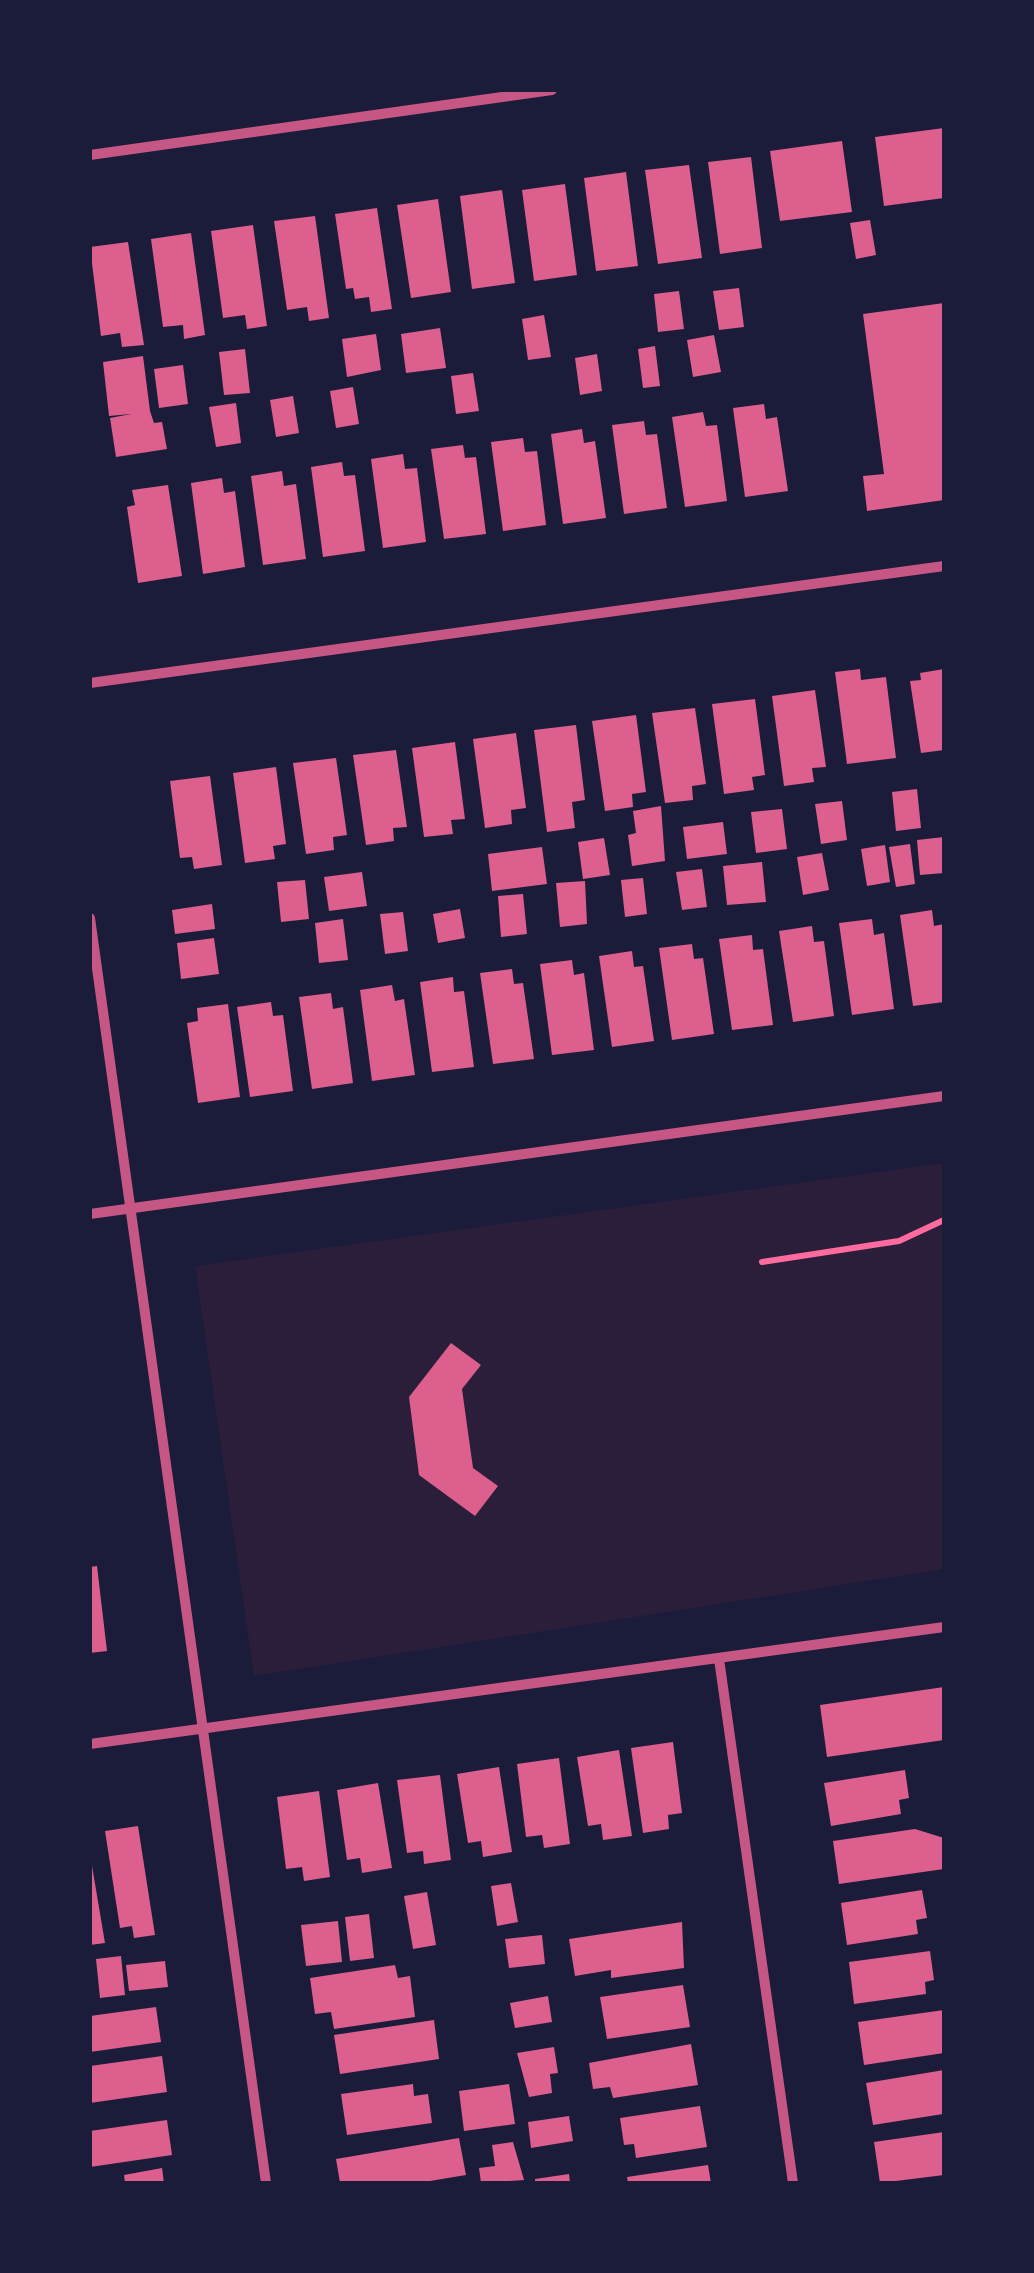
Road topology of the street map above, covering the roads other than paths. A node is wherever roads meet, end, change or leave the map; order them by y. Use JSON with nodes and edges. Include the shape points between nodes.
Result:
{"nodes":[{"id":1,"x":552,"y":90,"type":"edge"},
{"id":2,"x":90,"y":154,"type":"edge"},
{"id":3,"x":944,"y":566,"type":"edge"},
{"id":4,"x":90,"y":684,"type":"edge"},
{"id":5,"x":90,"y":918,"type":"edge"},
{"id":6,"x":944,"y":1096,"type":"edge"},
{"id":7,"x":131,"y":1209,"type":"junction"},
{"id":8,"x":90,"y":1214,"type":"edge"},
{"id":9,"x":944,"y":1628,"type":"edge"},
{"id":10,"x":719,"y":1659,"type":"junction"},
{"id":11,"x":203,"y":1728,"type":"junction"},
{"id":12,"x":90,"y":1744,"type":"edge"},
{"id":13,"x":266,"y":2183,"type":"edge"},
{"id":14,"x":793,"y":2183,"type":"edge"}],
"edges":[{"from":1,"to":2,"type":"street"},
{"from":3,"to":4,"type":"street"},
{"from":5,"to":7,"type":"street"},
{"from":6,"to":7,"type":"street"},
{"from":7,"to":8,"type":"street"},
{"from":7,"to":11,"type":"street"},
{"from":9,"to":10,"type":"street"},
{"from":10,"to":11,"type":"street"},
{"from":10,"to":14,"type":"street"},
{"from":11,"to":12,"type":"street"},
{"from":11,"to":13,"type":"street"}]}
